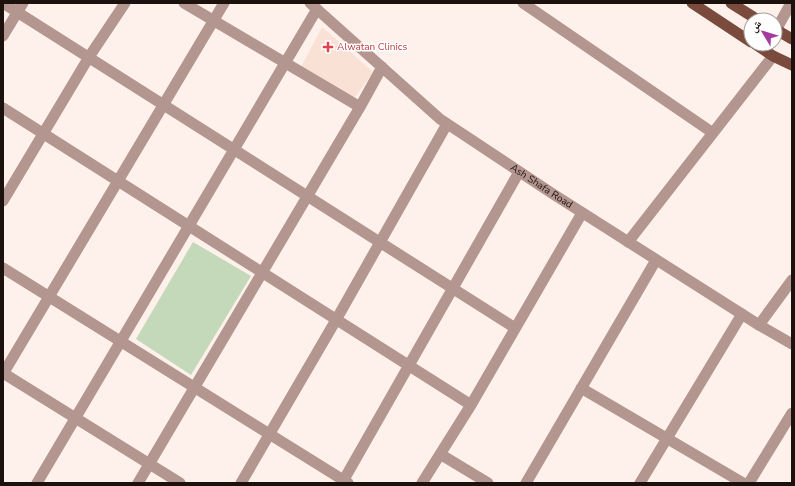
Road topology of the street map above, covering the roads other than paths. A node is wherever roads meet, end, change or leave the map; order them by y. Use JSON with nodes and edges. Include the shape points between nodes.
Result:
{"nodes":[{"id":1,"x":3,"y":3,"type":"edge"},
{"id":2,"x":125,"y":3,"type":"edge"},
{"id":3,"x":184,"y":3,"type":"edge"},
{"id":4,"x":224,"y":3,"type":"edge"},
{"id":5,"x":523,"y":3,"type":"edge"},
{"id":6,"x":692,"y":3,"type":"edge"},
{"id":7,"x":731,"y":3,"type":"edge"},
{"id":8,"x":791,"y":3,"type":"edge"},
{"id":9,"x":313,"y":6,"type":"edge"},
{"id":10,"x":20,"y":8,"type":"edge"},
{"id":11,"x":745,"y":12,"type":"edge"},
{"id":12,"x":783,"y":16,"type":"edge"},
{"id":13,"x":214,"y":21,"type":"junction"},
{"id":14,"x":783,"y":34,"type":"edge"},
{"id":15,"x":3,"y":36,"type":"edge"},
{"id":16,"x":743,"y":37,"type":"edge"},
{"id":17,"x":792,"y":39,"type":"edge"},
{"id":18,"x":767,"y":52,"type":"edge"},
{"id":19,"x":773,"y":56,"type":"junction"},
{"id":20,"x":89,"y":57,"type":"junction"},
{"id":21,"x":285,"y":63,"type":"junction"},
{"id":22,"x":792,"y":65,"type":"edge"},
{"id":23,"x":382,"y":67,"type":"junction"},
{"id":24,"x":164,"y":105,"type":"junction"},
{"id":25,"x":360,"y":107,"type":"junction"},
{"id":26,"x":3,"y":108,"type":"edge"},
{"id":27,"x":446,"y":124,"type":"junction"},
{"id":28,"x":44,"y":133,"type":"junction"},
{"id":29,"x":714,"y":133,"type":"junction"},
{"id":30,"x":234,"y":150,"type":"junction"},
{"id":31,"x":519,"y":172,"type":"junction"},
{"id":32,"x":118,"y":180,"type":"junction"},
{"id":33,"x":308,"y":196,"type":"junction"},
{"id":34,"x":3,"y":201,"type":"edge"},
{"id":35,"x":582,"y":213,"type":"junction"},
{"id":36,"x":189,"y":225,"type":"junction"},
{"id":37,"x":380,"y":242,"type":"junction"},
{"id":38,"x":628,"y":242,"type":"junction"},
{"id":39,"x":656,"y":260,"type":"junction"},
{"id":40,"x":3,"y":268,"type":"edge"},
{"id":41,"x":262,"y":272,"type":"junction"},
{"id":42,"x":792,"y":280,"type":"edge"},
{"id":43,"x":453,"y":289,"type":"junction"},
{"id":44,"x":49,"y":297,"type":"junction"},
{"id":45,"x":742,"y":314,"type":"junction"},
{"id":46,"x":336,"y":320,"type":"junction"},
{"id":47,"x":759,"y":325,"type":"junction"},
{"id":48,"x":515,"y":328,"type":"junction"},
{"id":49,"x":120,"y":341,"type":"junction"},
{"id":50,"x":792,"y":344,"type":"edge"},
{"id":51,"x":409,"y":366,"type":"junction"},
{"id":52,"x":3,"y":374,"type":"edge"},
{"id":53,"x":194,"y":387,"type":"junction"},
{"id":54,"x":581,"y":388,"type":"junction"},
{"id":55,"x":471,"y":405,"type":"junction"},
{"id":56,"x":792,"y":413,"type":"edge"},
{"id":57,"x":75,"y":418,"type":"junction"},
{"id":58,"x":270,"y":434,"type":"junction"},
{"id":59,"x":667,"y":438,"type":"junction"},
{"id":60,"x":440,"y":454,"type":"junction"},
{"id":61,"x":149,"y":464,"type":"junction"},
{"id":62,"x":344,"y":482,"type":"edge"},
{"id":63,"x":37,"y":483,"type":"edge"},
{"id":64,"x":138,"y":483,"type":"edge"},
{"id":65,"x":180,"y":483,"type":"edge"},
{"id":66,"x":241,"y":483,"type":"edge"},
{"id":67,"x":422,"y":483,"type":"edge"},
{"id":68,"x":488,"y":483,"type":"edge"},
{"id":69,"x":526,"y":483,"type":"edge"},
{"id":70,"x":640,"y":483,"type":"edge"},
{"id":71,"x":743,"y":483,"type":"edge"},
{"id":72,"x":749,"y":483,"type":"edge"}],
"edges":[{"from":1,"to":10,"type":"street"},
{"from":2,"to":20,"type":"street"},
{"from":3,"to":13,"type":"street"},
{"from":4,"to":13,"type":"street"},
{"from":5,"to":29,"type":"street"},
{"from":6,"to":16,"type":"main road"},
{"from":7,"to":11,"type":"main road"},
{"from":8,"to":12,"type":"street"},
{"from":9,"to":21,"type":"street"},
{"from":9,"to":23,"type":"street","name":"Ash Shafa Road"},
{"from":10,"to":15,"type":"street"},
{"from":10,"to":20,"type":"street"},
{"from":13,"to":21,"type":"street"},
{"from":13,"to":24,"type":"street"},
{"from":14,"to":17,"type":"main road"},
{"from":18,"to":19,"type":"main road"},
{"from":19,"to":22,"type":"main road"},
{"from":19,"to":29,"type":"street"},
{"from":20,"to":24,"type":"street"},
{"from":20,"to":28,"type":"street"},
{"from":21,"to":25,"type":"street"},
{"from":21,"to":30,"type":"street"},
{"from":23,"to":25,"type":"street"},
{"from":23,"to":27,"type":"street","name":"Ash Shafa Road"},
{"from":24,"to":30,"type":"street"},
{"from":24,"to":32,"type":"street"},
{"from":25,"to":33,"type":"street"},
{"from":26,"to":28,"type":"street"},
{"from":27,"to":31,"type":"street","name":"Ash Shafa Road"},
{"from":27,"to":37,"type":"street"},
{"from":28,"to":32,"type":"street"},
{"from":28,"to":34,"type":"street"},
{"from":29,"to":38,"type":"street"},
{"from":30,"to":33,"type":"street"},
{"from":30,"to":36,"type":"street"},
{"from":31,"to":35,"type":"street","name":"Ash Shafa Road"},
{"from":31,"to":43,"type":"street"},
{"from":32,"to":36,"type":"street"},
{"from":32,"to":44,"type":"street"},
{"from":33,"to":37,"type":"street"},
{"from":33,"to":41,"type":"street"},
{"from":35,"to":38,"type":"street","name":"Ash Shafa Road"},
{"from":35,"to":48,"type":"street"},
{"from":36,"to":41,"type":"street"},
{"from":36,"to":49,"type":"street"},
{"from":37,"to":43,"type":"street"},
{"from":37,"to":46,"type":"street"},
{"from":38,"to":39,"type":"street","name":"Ash Shafa Road"},
{"from":39,"to":45,"type":"street","name":"Ash Shafa Road"},
{"from":39,"to":54,"type":"street"},
{"from":40,"to":44,"type":"street"},
{"from":41,"to":46,"type":"street"},
{"from":41,"to":53,"type":"street"},
{"from":42,"to":47,"type":"street"},
{"from":43,"to":48,"type":"street"},
{"from":43,"to":51,"type":"street"},
{"from":44,"to":49,"type":"street"},
{"from":44,"to":52,"type":"street"},
{"from":45,"to":47,"type":"street","name":"Ash Shafa Road"},
{"from":45,"to":59,"type":"street"},
{"from":46,"to":51,"type":"street"},
{"from":46,"to":58,"type":"street"},
{"from":47,"to":50,"type":"street","name":"Ash Shafa Road"},
{"from":48,"to":55,"type":"street"},
{"from":49,"to":53,"type":"street"},
{"from":49,"to":57,"type":"street"},
{"from":51,"to":55,"type":"street"},
{"from":51,"to":62,"type":"street"},
{"from":52,"to":57,"type":"street"},
{"from":53,"to":58,"type":"street"},
{"from":53,"to":61,"type":"street"},
{"from":54,"to":59,"type":"street"},
{"from":54,"to":69,"type":"street"},
{"from":55,"to":60,"type":"street"},
{"from":56,"to":72,"type":"street"},
{"from":57,"to":61,"type":"street"},
{"from":57,"to":63,"type":"street"},
{"from":58,"to":62,"type":"street"},
{"from":58,"to":66,"type":"street"},
{"from":59,"to":70,"type":"street"},
{"from":59,"to":71,"type":"street"},
{"from":60,"to":67,"type":"street"},
{"from":60,"to":68,"type":"street"},
{"from":61,"to":64,"type":"street"},
{"from":61,"to":65,"type":"street"}]}
